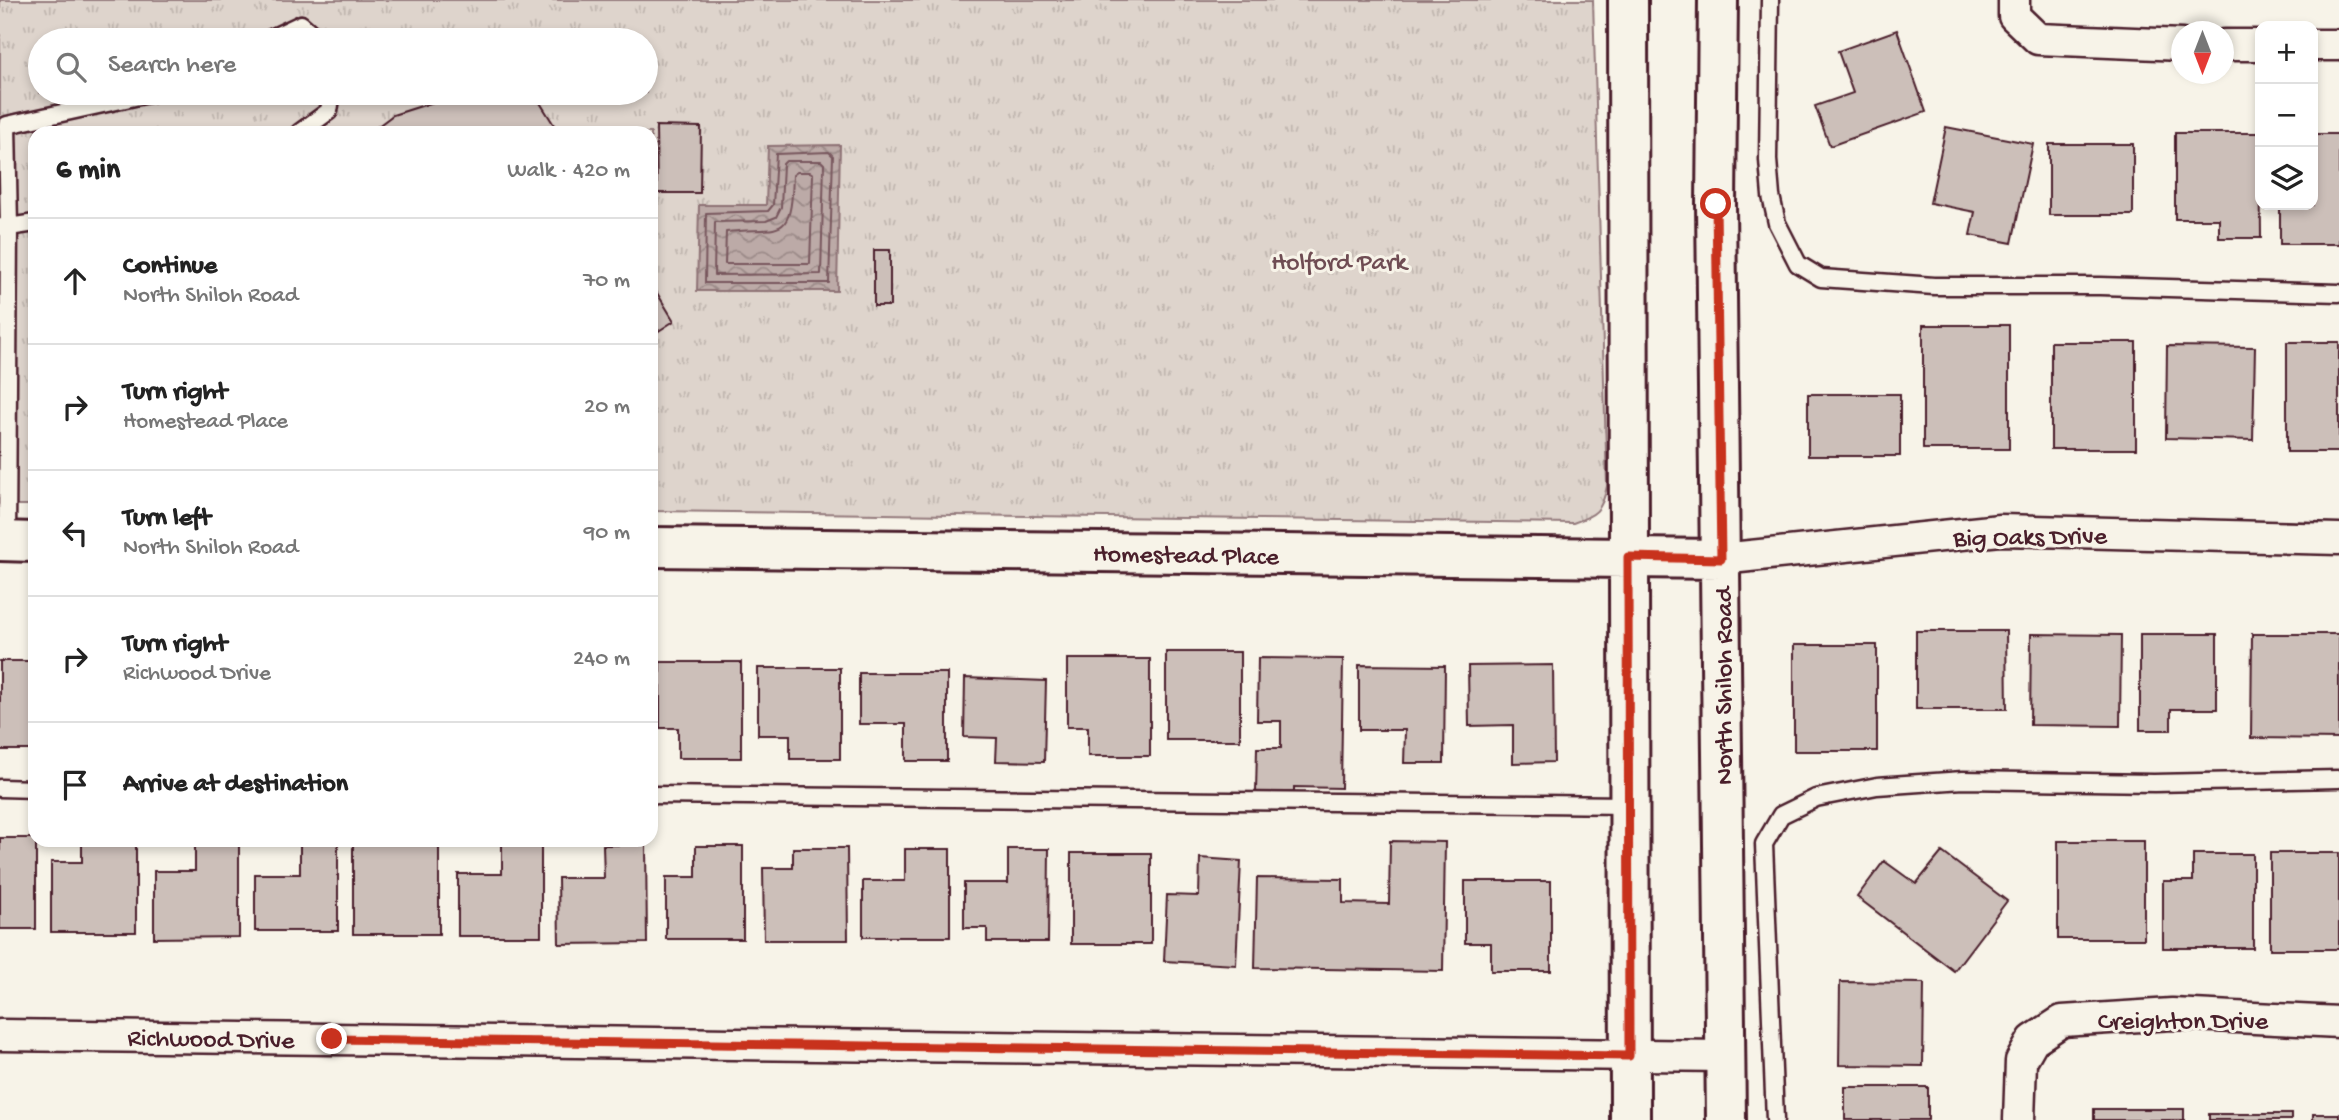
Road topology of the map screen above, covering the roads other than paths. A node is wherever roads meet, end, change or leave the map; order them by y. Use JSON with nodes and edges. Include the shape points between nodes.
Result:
{"nodes":[{"id":1,"x":1628,"y":0,"type":"edge"},
{"id":2,"x":1718,"y":0,"type":"edge"},
{"id":3,"x":1770,"y":0,"type":"edge"},
{"id":4,"x":2014,"y":0,"type":"edge"},
{"id":5,"x":2171,"y":45,"type":"edge"},
{"id":6,"x":2234,"y":45,"type":"edge"},
{"id":7,"x":2255,"y":45,"type":"edge"},
{"id":8,"x":2318,"y":46,"type":"edge"},
{"id":9,"x":2339,"y":46,"type":"edge"},
{"id":10,"x":97,"y":105,"type":"edge"},
{"id":11,"x":329,"y":105,"type":"edge"},
{"id":12,"x":4,"y":125,"type":"edge"},
{"id":13,"x":308,"y":126,"type":"edge"},
{"id":14,"x":28,"y":224,"type":"edge"},
{"id":15,"x":5,"y":227,"type":"edge"},
{"id":16,"x":2339,"y":293,"type":"edge"},
{"id":17,"x":4,"y":314,"type":"edge"},
{"id":18,"x":2339,"y":538,"type":"edge"},
{"id":19,"x":14,"y":542,"type":"edge"},
{"id":20,"x":658,"y":547,"type":"edge"},
{"id":21,"x":1628,"y":557,"type":"junction"},
{"id":22,"x":1721,"y":559,"type":"junction"},
{"id":23,"x":2339,"y":779,"type":"edge"},
{"id":24,"x":0,"y":788,"type":"edge"},
{"id":25,"x":28,"y":789,"type":"edge"},
{"id":26,"x":658,"y":795,"type":"edge"},
{"id":27,"x":1628,"y":805,"type":"junction"},
{"id":28,"x":2339,"y":1022,"type":"edge"},
{"id":29,"x":0,"y":1035,"type":"edge"},
{"id":30,"x":1629,"y":1056,"type":"junction"},
{"id":31,"x":1724,"y":1056,"type":"junction"},
{"id":32,"x":1630,"y":1120,"type":"edge"},
{"id":33,"x":1726,"y":1120,"type":"edge"},
{"id":34,"x":1775,"y":1120,"type":"edge"},
{"id":35,"x":2019,"y":1120,"type":"edge"}],
"edges":[{"from":1,"to":21,"type":"main road"},
{"from":2,"to":22,"type":"main road","name":"North Shiloh Road"},
{"from":3,"to":16,"type":"lane","via":[[1771,196],[1777,223],[1798,264],[1821,278],[1934,286]]},
{"from":4,"to":5,"type":"street","via":[[2014,16],[2038,39]]},
{"from":6,"to":7,"type":"street"},
{"from":8,"to":9,"type":"street"},
{"from":10,"to":12,"type":"lane"},
{"from":11,"to":13,"type":"lane"},
{"from":12,"to":15,"type":"lane"},
{"from":14,"to":15,"type":"lane"},
{"from":15,"to":17,"type":"lane"},
{"from":17,"to":19,"type":"lane"},
{"from":18,"to":22,"type":"street","name":"Big Oaks Drive","via":[[2000,530]]},
{"from":20,"to":21,"type":"main road","name":"Homestead Place"},
{"from":21,"to":22,"type":"main road","name":"Homestead Place"},
{"from":21,"to":27,"type":"main road"},
{"from":22,"to":31,"type":"main road","name":"North Shiloh Road"},
{"from":23,"to":34,"type":"lane","via":[[1939,782],[1877,786],[1816,798],[1781,815],[1764,844]]},
{"from":24,"to":25,"type":"lane"},
{"from":26,"to":27,"type":"lane"},
{"from":27,"to":30,"type":"main road"},
{"from":28,"to":35,"type":"street","name":"Creighton Drive","via":[[2172,1014],[2063,1021],[2033,1040],[2021,1061]]},
{"from":29,"to":30,"type":"street","name":"Richwood Drive"},
{"from":30,"to":31,"type":"street","name":"Richwood Drive"},
{"from":30,"to":32,"type":"main road"},
{"from":31,"to":33,"type":"main road","name":"North Shiloh Road"}]}
